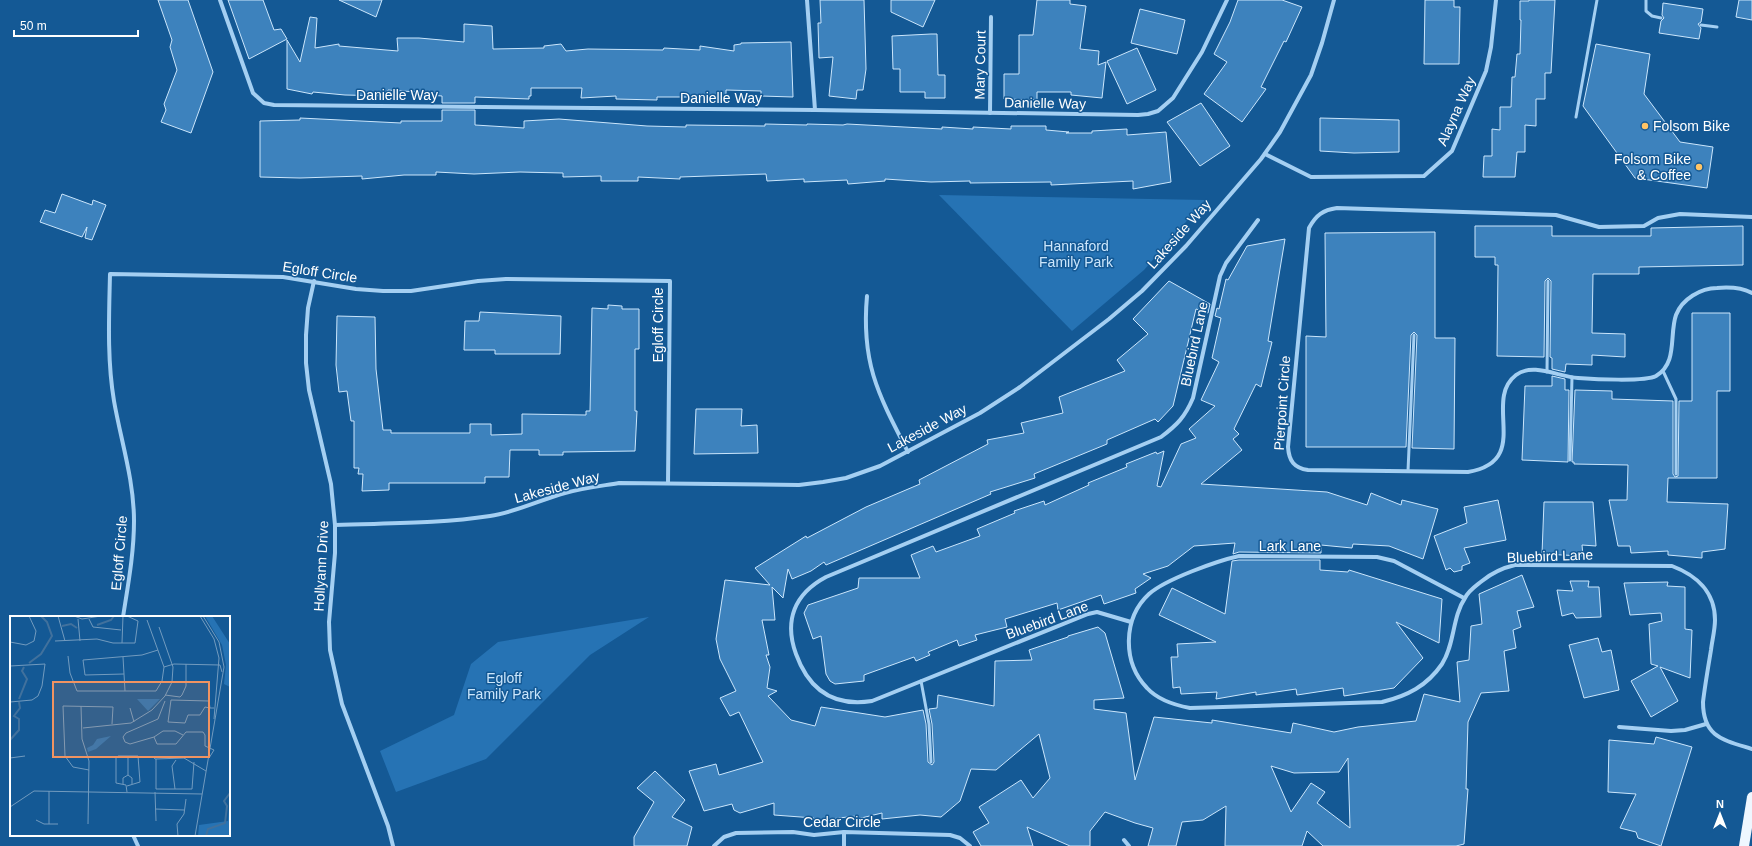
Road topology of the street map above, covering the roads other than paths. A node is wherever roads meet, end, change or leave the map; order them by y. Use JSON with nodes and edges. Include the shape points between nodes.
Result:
{"nodes":[{"id":1,"x":220,"y":0,"type":"edge"},
{"id":2,"x":807,"y":0,"type":"edge"},
{"id":3,"x":1228,"y":0,"type":"edge"},
{"id":4,"x":1334,"y":0,"type":"edge"},
{"id":5,"x":1496,"y":0,"type":"edge"},
{"id":6,"x":1597,"y":0,"type":"edge"},
{"id":7,"x":1646,"y":0,"type":"edge"},
{"id":8,"x":991,"y":17,"type":"dead end"},
{"id":9,"x":1661,"y":18,"type":"dead end"},
{"id":10,"x":1701,"y":24,"type":"dead end"},
{"id":11,"x":1717,"y":27,"type":"dead end"},
{"id":12,"x":815,"y":110,"type":"junction"},
{"id":13,"x":990,"y":113,"type":"junction"},
{"id":14,"x":1576,"y":117,"type":"dead end"},
{"id":15,"x":1265,"y":154,"type":"junction"},
{"id":16,"x":1752,"y":217,"type":"edge"},
{"id":17,"x":1258,"y":220,"type":"dead end"},
{"id":18,"x":314,"y":281,"type":"junction"},
{"id":19,"x":1548,"y":282,"type":"dead end"},
{"id":20,"x":1752,"y":293,"type":"edge"},
{"id":21,"x":867,"y":296,"type":"dead end"},
{"id":22,"x":1414,"y":335,"type":"dead end"},
{"id":23,"x":1663,"y":370,"type":"junction"},
{"id":24,"x":1547,"y":372,"type":"junction"},
{"id":25,"x":1572,"y":377,"type":"junction"},
{"id":26,"x":908,"y":452,"type":"junction"},
{"id":27,"x":1570,"y":460,"type":"dead end"},
{"id":28,"x":1408,"y":471,"type":"junction"},
{"id":29,"x":1676,"y":474,"type":"dead end"},
{"id":30,"x":668,"y":483,"type":"junction"},
{"id":31,"x":336,"y":525,"type":"junction"},
{"id":32,"x":1464,"y":598,"type":"junction"},
{"id":33,"x":124,"y":616,"type":"edge"},
{"id":34,"x":1131,"y":622,"type":"junction"},
{"id":35,"x":921,"y":681,"type":"junction"},
{"id":36,"x":1706,"y":724,"type":"junction"},
{"id":37,"x":1619,"y":727,"type":"dead end"},
{"id":38,"x":1752,"y":749,"type":"edge"},
{"id":39,"x":931,"y":762,"type":"dead end"},
{"id":40,"x":1752,"y":797,"type":"edge"},
{"id":41,"x":844,"y":832,"type":"junction"},
{"id":42,"x":134,"y":836,"type":"edge"},
{"id":43,"x":1124,"y":840,"type":"dead end"},
{"id":44,"x":138,"y":846,"type":"edge"},
{"id":45,"x":393,"y":846,"type":"edge"},
{"id":46,"x":714,"y":846,"type":"edge"},
{"id":47,"x":844,"y":846,"type":"edge"},
{"id":48,"x":970,"y":846,"type":"edge"},
{"id":49,"x":1129,"y":846,"type":"edge"},
{"id":50,"x":1744,"y":846,"type":"edge"}],
"edges":[{"from":1,"to":12,"type":"street","name":"Danielle Way","via":[[253,94],[264,103],[274,105]]},
{"from":2,"to":12,"type":"street"},
{"from":3,"to":13,"type":"street","name":"Danielle Way","via":[[1202,52],[1173,98],[1158,111],[1138,115]]},
{"from":4,"to":15,"type":"street","name":"Lakeside Way","via":[[1311,74],[1280,132]]},
{"from":5,"to":15,"type":"street","name":"Alayna Way","via":[[1486,71],[1452,151],[1424,176],[1310,177]]},
{"from":6,"to":14,"type":"lane"},
{"from":7,"to":9,"type":"lane","via":[[1646,11]]},
{"from":8,"to":13,"type":"street","name":"Mary Court"},
{"from":10,"to":11,"type":"lane"},
{"from":12,"to":13,"type":"street","name":"Danielle Way"},
{"from":15,"to":26,"type":"street","name":"Lakeside Way","via":[[1186,246],[1142,291],[1109,319],[1020,387]]},
{"from":16,"to":28,"type":"street","name":"Pierpoint Circle","via":[[1680,214],[1658,218],[1644,226],[1599,227],[1556,215],[1337,208],[1325,210],[1315,218],[1309,228],[1288,457],[1299,468],[1308,470]]},
{"from":17,"to":35,"type":"street","name":"Bluebird Lane","via":[[1226,263],[1220,276],[1193,398],[1177,425],[1161,437],[826,577],[816,582],[799,599],[791,624],[792,642],[806,676],[819,690],[831,697],[861,702]]},
{"from":18,"to":30,"type":"street","name":"Egloff Circle","via":[[356,289],[411,291],[506,279],[670,281]]},
{"from":18,"to":31,"type":"street","name":"Hollyann Drive","via":[[307,321],[306,363]]},
{"from":18,"to":33,"type":"street","name":"Egloff Circle","via":[[283,276],[110,274],[109,361],[132,492],[134,520]]},
{"from":19,"to":24,"type":"lane"},
{"from":20,"to":23,"type":"street","via":[[1745,289],[1707,288],[1687,300],[1676,314],[1670,359]]},
{"from":21,"to":26,"type":"street","via":[[866,338],[870,364],[882,402]]},
{"from":22,"to":28,"type":"lane"},
{"from":23,"to":25,"type":"street","name":"Pierpoint Circle","via":[[1655,376],[1643,379]]},
{"from":23,"to":29,"type":"lane","via":[[1676,399]]},
{"from":24,"to":25,"type":"street","name":"Pierpoint Circle"},
{"from":24,"to":28,"type":"street","name":"Pierpoint Circle","via":[[1523,371],[1507,385],[1504,397],[1504,444],[1492,463],[1481,470],[1468,472]]},
{"from":25,"to":27,"type":"lane"},
{"from":26,"to":30,"type":"street","name":"Lakeside Way","via":[[880,466],[846,478],[823,482]]},
{"from":30,"to":31,"type":"street","name":"Lakeside Way","via":[[619,483],[592,487],[492,516],[460,520]]},
{"from":31,"to":45,"type":"street","name":"Hollyann Drive","via":[[329,622],[330,650],[342,704],[388,826]]},
{"from":32,"to":34,"type":"street","name":"Lark Lane","via":[[1394,561],[1378,557],[1239,556],[1223,559],[1162,585],[1149,594]]},
{"from":32,"to":34,"type":"street","name":"Bluebird Lane","via":[[1448,650],[1430,679],[1416,690],[1382,702],[1190,708],[1174,705],[1158,697],[1139,678],[1132,664],[1129,649]]},
{"from":32,"to":36,"type":"street","name":"Bluebird Lane","via":[[1491,573],[1515,565],[1662,565],[1685,571],[1696,578],[1707,591],[1715,620],[1703,702]]},
{"from":34,"to":35,"type":"street","name":"Bluebird Lane","via":[[1097,612],[1088,614]]},
{"from":35,"to":39,"type":"lane","via":[[929,724]]},
{"from":36,"to":37,"type":"street","via":[[1671,731]]},
{"from":36,"to":38,"type":"street","via":[[1722,740]]},
{"from":40,"to":50,"type":"main road"},
{"from":41,"to":46,"type":"street","name":"Cedar Circle","via":[[814,836],[793,832],[736,833],[724,837]]},
{"from":41,"to":47,"type":"street"},
{"from":41,"to":48,"type":"street","name":"Cedar Circle","via":[[950,835],[960,838]]},
{"from":42,"to":44,"type":"street"},
{"from":43,"to":49,"type":"street"}]}
